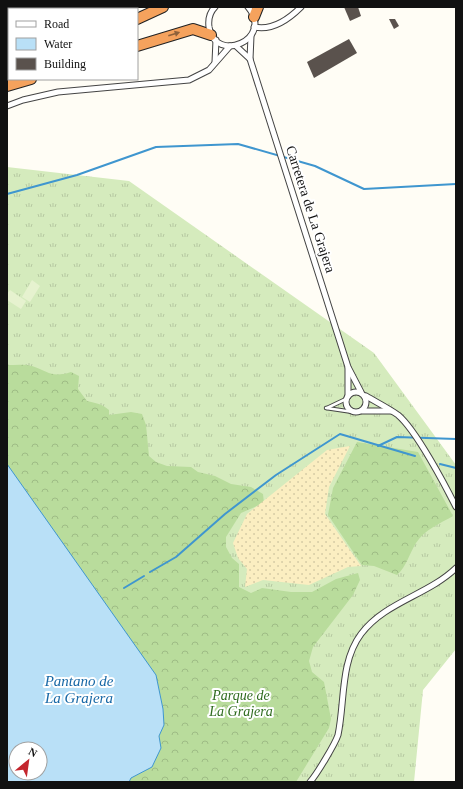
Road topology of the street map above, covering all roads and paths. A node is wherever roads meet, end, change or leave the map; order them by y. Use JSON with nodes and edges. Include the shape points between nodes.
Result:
{"nodes":[{"id":1,"x":163,"y":7,"type":"edge"},
{"id":2,"x":215,"y":7,"type":"edge"},
{"id":3,"x":248,"y":7,"type":"edge"},
{"id":4,"x":258,"y":7,"type":"edge"},
{"id":5,"x":301,"y":7,"type":"edge"},
{"id":6,"x":138,"y":19,"type":"edge"},
{"id":7,"x":254,"y":22,"type":"junction"},
{"id":8,"x":251,"y":36,"type":"junction"},
{"id":9,"x":214,"y":37,"type":"junction"},
{"id":10,"x":138,"y":46,"type":"edge"},
{"id":11,"x":230,"y":46,"type":"junction"},
{"id":12,"x":236,"y":46,"type":"junction"},
{"id":13,"x":250,"y":59,"type":"junction"},
{"id":14,"x":215,"y":62,"type":"junction"},
{"id":15,"x":28,"y":80,"type":"edge"},
{"id":16,"x":7,"y":86,"type":"edge"},
{"id":17,"x":7,"y":106,"type":"edge"},
{"id":18,"x":348,"y":367,"type":"junction"},
{"id":19,"x":361,"y":392,"type":"junction"},
{"id":20,"x":366,"y":396,"type":"junction"},
{"id":21,"x":347,"y":397,"type":"junction"},
{"id":22,"x":362,"y":411,"type":"junction"},
{"id":23,"x":391,"y":411,"type":"junction"},
{"id":24,"x":353,"y":412,"type":"junction"},
{"id":25,"x":456,"y":507,"type":"edge"},
{"id":26,"x":456,"y":568,"type":"edge"},
{"id":27,"x":310,"y":782,"type":"edge"}],
"edges":[{"from":1,"to":6,"type":"highway"},
{"from":2,"to":9,"type":"street","via":[[208,22]]},
{"from":3,"to":7,"type":"street"},
{"from":4,"to":7,"type":"highway"},
{"from":5,"to":7,"type":"street","via":[[292,16],[268,28]]},
{"from":7,"to":8,"type":"street","name":"Carretera de La Grajera"},
{"from":8,"to":12,"type":"street"},
{"from":8,"to":13,"type":"street","name":"Carretera de La Grajera"},
{"from":10,"to":9,"type":"highway","one_way":true,"via":[[193,29]]},
{"from":9,"to":11,"type":"street"},
{"from":9,"to":14,"type":"street"},
{"from":11,"to":12,"type":"street"},
{"from":11,"to":14,"type":"street"},
{"from":12,"to":13,"type":"street","name":"Carretera de La Grajera"},
{"from":13,"to":18,"type":"street","name":"Carretera de La Grajera"},
{"from":14,"to":17,"type":"street","via":[[209,70],[189,80],[58,92]]},
{"from":15,"to":16,"type":"highway"},
{"from":18,"to":19,"type":"street","name":"Carretera de La Grajera"},
{"from":18,"to":21,"type":"street","name":"Carretera de La Grajera"},
{"from":19,"to":20,"type":"street"},
{"from":19,"to":21,"type":"street","via":[[354,392]]},
{"from":20,"to":22,"type":"street","via":[[366,406]]},
{"from":20,"to":23,"type":"street"},
{"from":21,"to":24,"type":"street","via":[[347,406]]},
{"from":21,"to":24,"type":"lane","via":[[326,408]]},
{"from":22,"to":23,"type":"street"},
{"from":22,"to":24,"type":"street"},
{"from":23,"to":25,"type":"street","via":[[405,422],[412,432]]},
{"from":26,"to":27,"type":"street","via":[[444,578],[382,614],[361,634],[350,655],[337,736]]}]}
